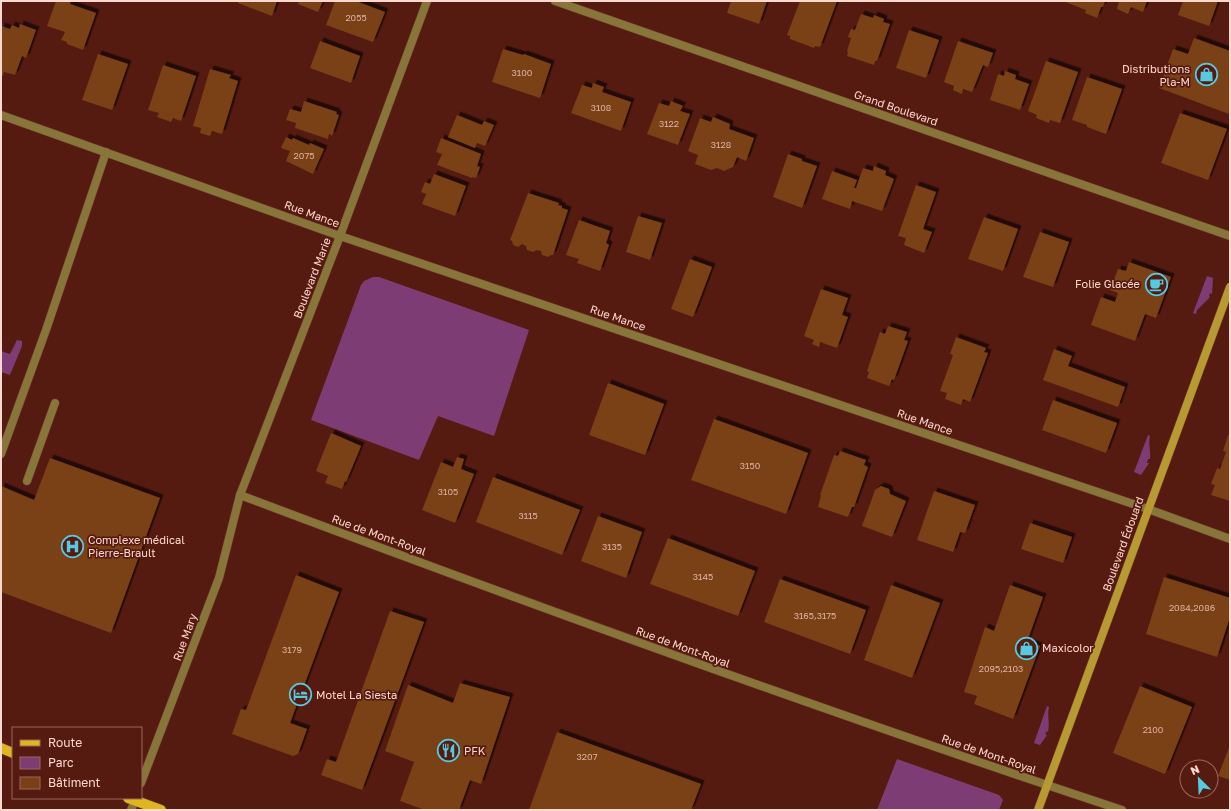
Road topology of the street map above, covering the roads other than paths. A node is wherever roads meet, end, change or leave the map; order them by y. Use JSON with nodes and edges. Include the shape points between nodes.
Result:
{"nodes":[{"id":1,"x":427,"y":1,"type":"edge"},
{"id":2,"x":555,"y":1,"type":"edge"},
{"id":3,"x":1,"y":115,"type":"edge"},
{"id":4,"x":106,"y":152,"type":"junction"},
{"id":5,"x":340,"y":236,"type":"junction"},
{"id":6,"x":1230,"y":236,"type":"edge"},
{"id":7,"x":1230,"y":287,"type":"edge"},
{"id":8,"x":56,"y":403,"type":"dead end"},
{"id":9,"x":1,"y":454,"type":"edge"},
{"id":10,"x":26,"y":481,"type":"dead end"},
{"id":11,"x":240,"y":495,"type":"junction"},
{"id":12,"x":1148,"y":509,"type":"junction"},
{"id":13,"x":1230,"y":539,"type":"edge"},
{"id":14,"x":1,"y":748,"type":"edge"},
{"id":15,"x":12,"y":753,"type":"edge"},
{"id":16,"x":142,"y":780,"type":"edge"},
{"id":17,"x":1047,"y":785,"type":"junction"},
{"id":18,"x":132,"y":802,"type":"edge"},
{"id":19,"x":161,"y":810,"type":"edge"},
{"id":20,"x":1038,"y":810,"type":"edge"},
{"id":21,"x":1122,"y":810,"type":"edge"}],
"edges":[{"from":1,"to":5,"type":"street","name":"Boulevard Marie"},
{"from":2,"to":6,"type":"street","name":"Grand Boulevard"},
{"from":3,"to":4,"type":"street","name":"Rue Mance"},
{"from":4,"to":5,"type":"street","name":"Rue Mance"},
{"from":4,"to":9,"type":"street"},
{"from":5,"to":11,"type":"street","name":"Boulevard Marie"},
{"from":5,"to":12,"type":"street","name":"Rue Mance"},
{"from":7,"to":12,"type":"street","name":"Boulevard Édouard"},
{"from":8,"to":10,"type":"street"},
{"from":11,"to":16,"type":"street","name":"Rue Mary","via":[[219,578]]},
{"from":11,"to":17,"type":"street","name":"Rue de Mont-Royal","via":[[728,675]]},
{"from":12,"to":13,"type":"street","name":"Rue Mance"},
{"from":12,"to":17,"type":"street","name":"Boulevard Édouard"},
{"from":14,"to":15,"type":"main road"},
{"from":17,"to":20,"type":"street","name":"Boulevard Édouard"},
{"from":17,"to":21,"type":"street","name":"Rue de Mont-Royal"},
{"from":18,"to":19,"type":"main road"}]}
